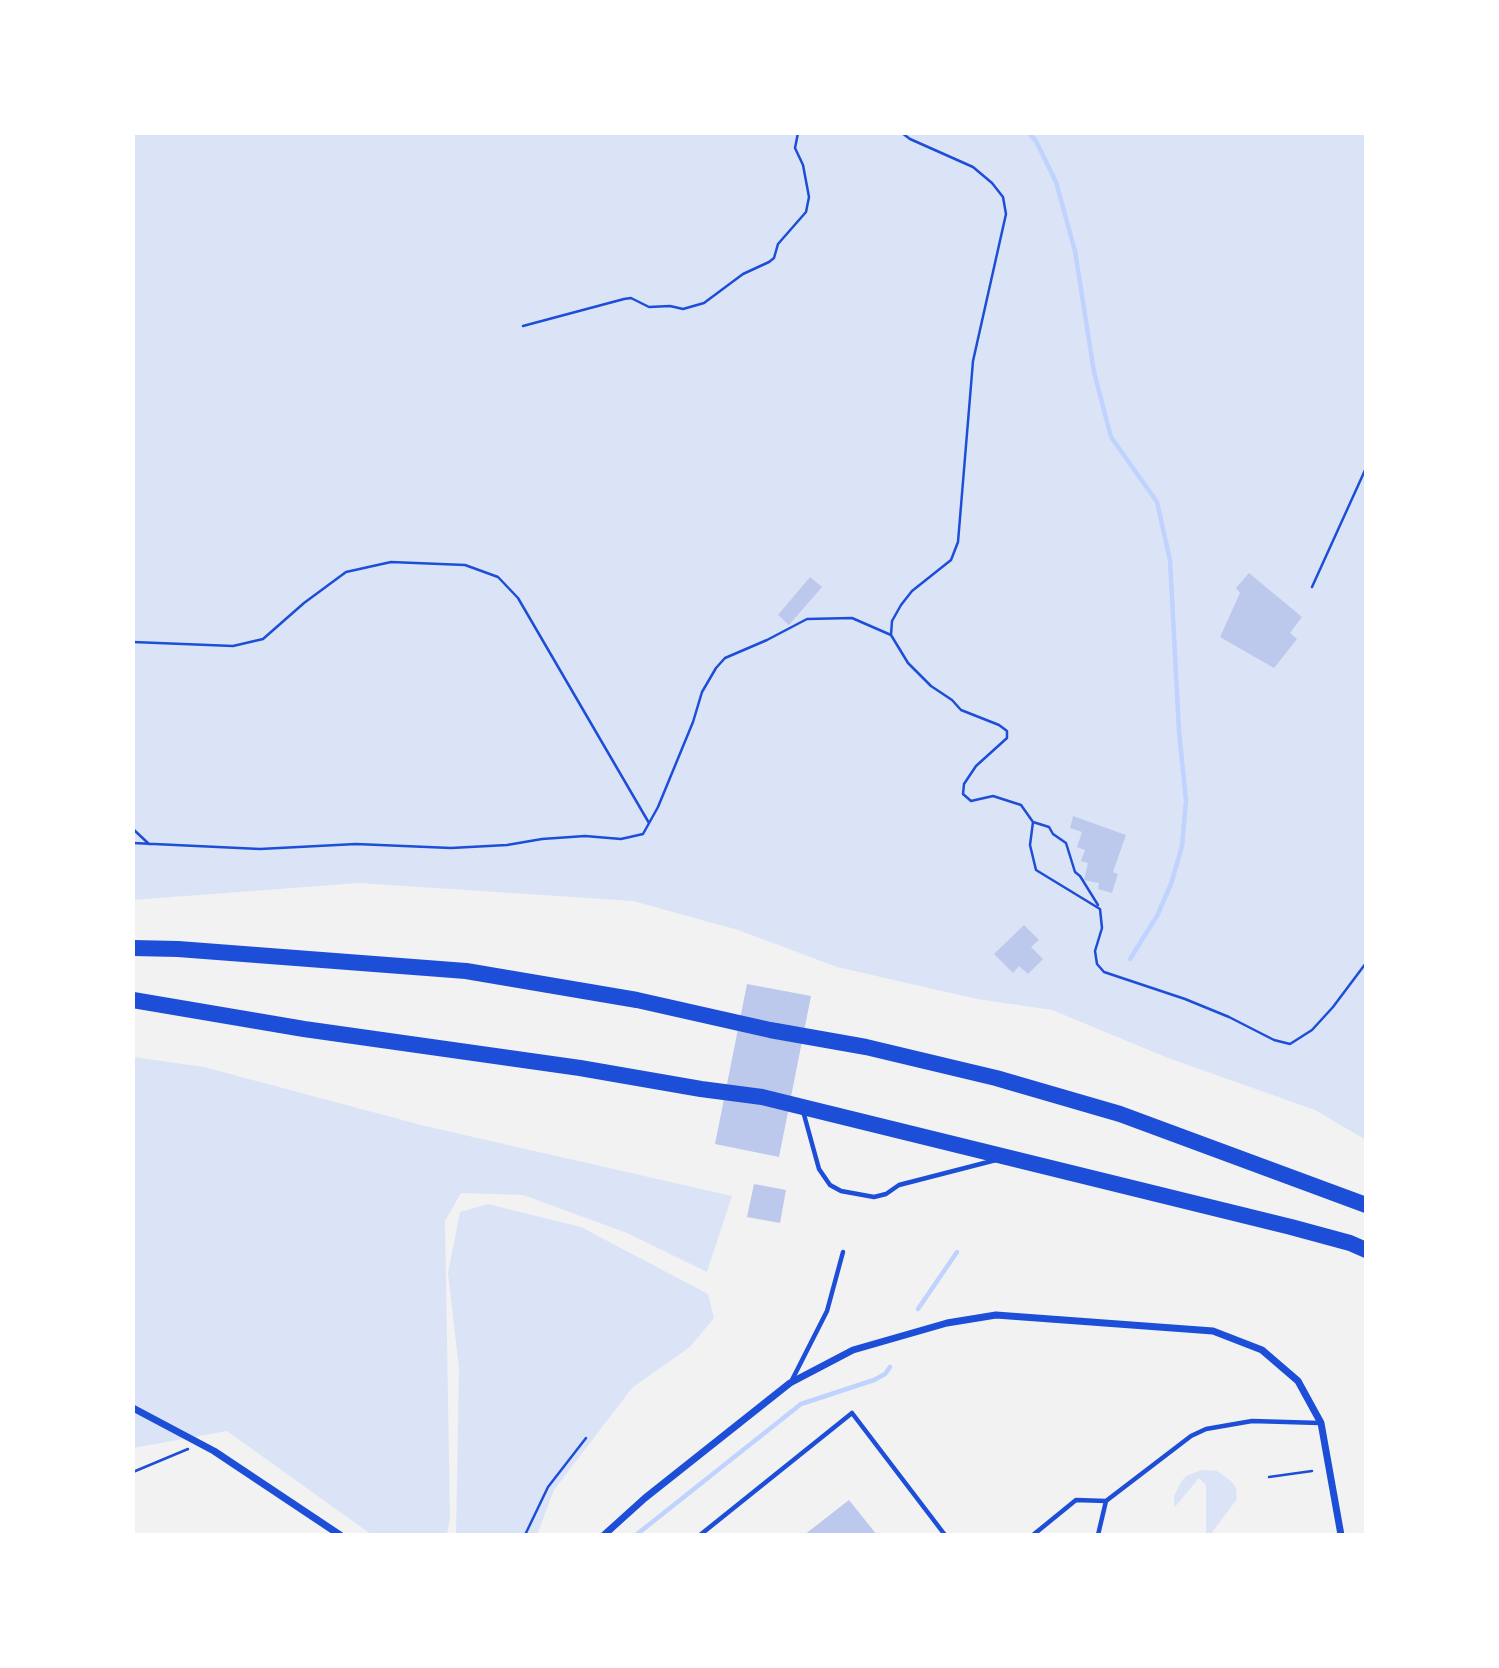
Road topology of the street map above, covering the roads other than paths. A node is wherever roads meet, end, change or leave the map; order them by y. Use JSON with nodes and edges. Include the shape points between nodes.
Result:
{"nodes":[{"id":1,"x":133,"y":948,"type":"edge"},
{"id":2,"x":133,"y":1000,"type":"edge"},
{"id":3,"x":802,"y":1107,"type":"junction"},
{"id":4,"x":1008,"y":1157,"type":"junction"},
{"id":5,"x":1366,"y":1205,"type":"edge"},
{"id":6,"x":1366,"y":1250,"type":"edge"},
{"id":7,"x":843,"y":1252,"type":"dead end"},
{"id":8,"x":790,"y":1383,"type":"junction"},
{"id":9,"x":133,"y":1408,"type":"edge"},
{"id":10,"x":1321,"y":1423,"type":"junction"},
{"id":11,"x":1106,"y":1502,"type":"junction"},
{"id":12,"x":340,"y":1535,"type":"edge"},
{"id":13,"x":604,"y":1535,"type":"edge"},
{"id":14,"x":700,"y":1535,"type":"edge"},
{"id":15,"x":945,"y":1535,"type":"edge"},
{"id":16,"x":1033,"y":1535,"type":"edge"},
{"id":17,"x":1098,"y":1535,"type":"edge"},
{"id":18,"x":1341,"y":1535,"type":"edge"}],
"edges":[{"from":1,"to":5,"type":"highway","via":[[466,971],[866,1047],[1120,1114]]},
{"from":2,"to":3,"type":"highway","via":[[762,1097]]},
{"from":3,"to":4,"type":"highway"},
{"from":3,"to":4,"type":"lane","via":[[819,1169],[830,1185],[841,1191],[874,1197],[899,1185]]},
{"from":4,"to":6,"type":"highway","via":[[1303,1230]]},
{"from":7,"to":8,"type":"lane","via":[[827,1311]]},
{"from":8,"to":10,"type":"street","via":[[853,1350],[947,1323],[996,1315],[1213,1331],[1262,1350],[1298,1381]]},
{"from":8,"to":13,"type":"street"},
{"from":9,"to":12,"type":"street","via":[[214,1451]]},
{"from":10,"to":11,"type":"lane","via":[[1252,1421],[1206,1429]]},
{"from":10,"to":18,"type":"street"},
{"from":11,"to":16,"type":"lane","via":[[1076,1500]]},
{"from":11,"to":17,"type":"lane"},
{"from":14,"to":15,"type":"lane","via":[[852,1413]]}]}
